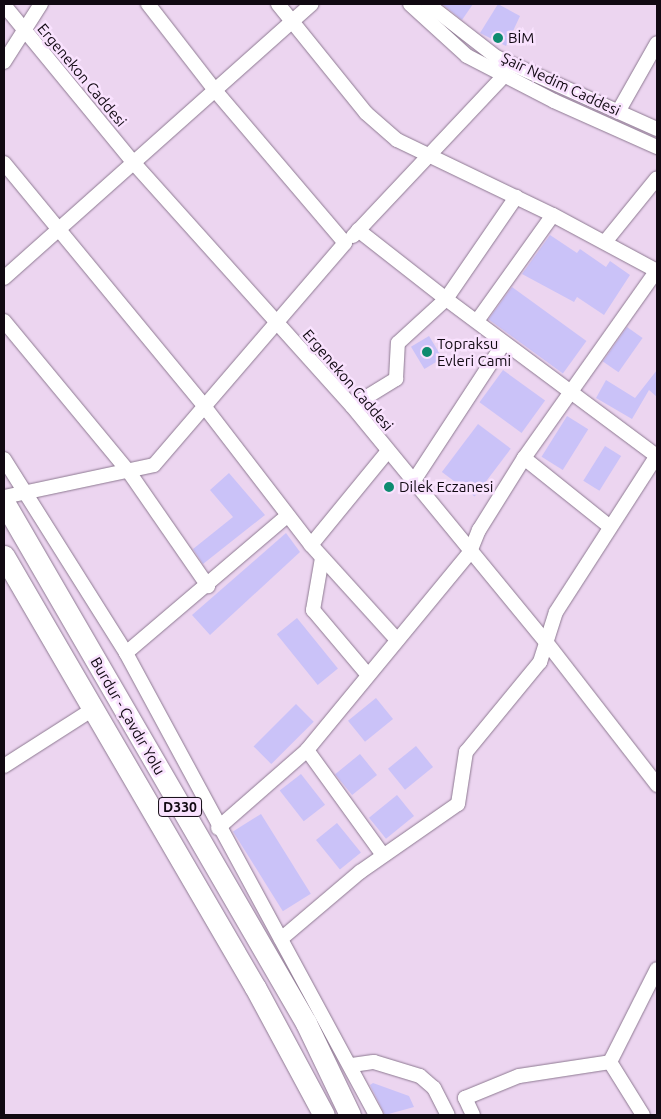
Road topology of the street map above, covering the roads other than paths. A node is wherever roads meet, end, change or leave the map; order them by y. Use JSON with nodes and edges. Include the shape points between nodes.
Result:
{"nodes":[{"id":1,"x":42,"y":4,"type":"edge"},
{"id":2,"x":148,"y":4,"type":"edge"},
{"id":3,"x":278,"y":4,"type":"edge"},
{"id":4,"x":312,"y":4,"type":"edge"},
{"id":5,"x":410,"y":4,"type":"edge"},
{"id":6,"x":428,"y":4,"type":"edge"},
{"id":7,"x":4,"y":5,"type":"edge"},
{"id":8,"x":291,"y":20,"type":"junction"},
{"id":9,"x":24,"y":32,"type":"junction"},
{"id":10,"x":657,"y":43,"type":"edge"},
{"id":11,"x":4,"y":62,"type":"edge"},
{"id":12,"x":504,"y":76,"type":"junction"},
{"id":13,"x":214,"y":89,"type":"junction"},
{"id":14,"x":618,"y":112,"type":"junction"},
{"id":15,"x":657,"y":129,"type":"edge"},
{"id":16,"x":657,"y":147,"type":"edge"},
{"id":17,"x":433,"y":155,"type":"junction"},
{"id":18,"x":132,"y":161,"type":"junction"},
{"id":19,"x":4,"y":163,"type":"edge"},
{"id":20,"x":657,"y":178,"type":"edge"},
{"id":21,"x":516,"y":197,"type":"junction"},
{"id":22,"x":554,"y":215,"type":"junction"},
{"id":23,"x":59,"y":230,"type":"junction"},
{"id":24,"x":358,"y":230,"type":"junction"},
{"id":25,"x":605,"y":242,"type":"junction"},
{"id":26,"x":346,"y":243,"type":"junction"},
{"id":27,"x":657,"y":270,"type":"edge"},
{"id":28,"x":4,"y":278,"type":"edge"},
{"id":29,"x":446,"y":299,"type":"junction"},
{"id":30,"x":4,"y":321,"type":"edge"},
{"id":31,"x":477,"y":321,"type":"junction"},
{"id":32,"x":276,"y":324,"type":"junction"},
{"id":33,"x":504,"y":343,"type":"junction"},
{"id":34,"x":569,"y":393,"type":"junction"},
{"id":35,"x":204,"y":406,"type":"junction"},
{"id":36,"x":352,"y":406,"type":"junction"},
{"id":37,"x":388,"y":451,"type":"junction"},
{"id":38,"x":657,"y":455,"type":"edge"},
{"id":39,"x":4,"y":458,"type":"edge"},
{"id":40,"x":524,"y":458,"type":"junction"},
{"id":41,"x":129,"y":472,"type":"junction"},
{"id":42,"x":413,"y":482,"type":"junction"},
{"id":43,"x":23,"y":493,"type":"junction"},
{"id":44,"x":4,"y":497,"type":"edge"},
{"id":45,"x":4,"y":502,"type":"edge"},
{"id":46,"x":287,"y":516,"type":"junction"},
{"id":47,"x":609,"y":526,"type":"junction"},
{"id":48,"x":311,"y":545,"type":"junction"},
{"id":49,"x":470,"y":552,"type":"junction"},
{"id":50,"x":4,"y":556,"type":"edge"},
{"id":51,"x":322,"y":558,"type":"junction"},
{"id":52,"x":208,"y":586,"type":"junction"},
{"id":53,"x":397,"y":640,"type":"junction"},
{"id":54,"x":547,"y":643,"type":"junction"},
{"id":55,"x":126,"y":653,"type":"junction"},
{"id":56,"x":368,"y":675,"type":"junction"},
{"id":57,"x":93,"y":709,"type":"junction"},
{"id":58,"x":307,"y":750,"type":"junction"},
{"id":59,"x":4,"y":766,"type":"edge"},
{"id":60,"x":657,"y":785,"type":"edge"},
{"id":61,"x":218,"y":828,"type":"junction"},
{"id":62,"x":383,"y":855,"type":"junction"},
{"id":63,"x":281,"y":939,"type":"junction"},
{"id":64,"x":657,"y":969,"type":"edge"},
{"id":65,"x":610,"y":1062,"type":"junction"},
{"id":66,"x":352,"y":1066,"type":"junction"},
{"id":67,"x":324,"y":1115,"type":"edge"},
{"id":68,"x":350,"y":1115,"type":"edge"},
{"id":69,"x":376,"y":1115,"type":"edge"},
{"id":70,"x":448,"y":1115,"type":"edge"},
{"id":71,"x":473,"y":1115,"type":"edge"},
{"id":72,"x":643,"y":1115,"type":"edge"}],
"edges":[{"from":1,"to":9,"type":"street"},
{"from":2,"to":13,"type":"street"},
{"from":3,"to":8,"type":"street"},
{"from":4,"to":8,"type":"street"},
{"from":5,"to":12,"type":"street","name":"Şair Nedim Caddesi","via":[[468,56]]},
{"from":6,"to":14,"type":"street","via":[[496,57]]},
{"from":7,"to":9,"type":"street","name":"Ergenekon Caddesi"},
{"from":8,"to":13,"type":"street"},
{"from":8,"to":17,"type":"street","via":[[381,128]]},
{"from":9,"to":11,"type":"street"},
{"from":9,"to":18,"type":"street","name":"Ergenekon Caddesi"},
{"from":10,"to":14,"type":"street"},
{"from":12,"to":16,"type":"street","name":"Şair Nedim Caddesi"},
{"from":12,"to":17,"type":"street"},
{"from":13,"to":18,"type":"street"},
{"from":13,"to":26,"type":"street"},
{"from":14,"to":15,"type":"street"},
{"from":17,"to":21,"type":"street"},
{"from":17,"to":24,"type":"street"},
{"from":18,"to":23,"type":"street"},
{"from":18,"to":32,"type":"street","name":"Ergenekon Caddesi"},
{"from":19,"to":23,"type":"street"},
{"from":20,"to":25,"type":"street"},
{"from":21,"to":22,"type":"street"},
{"from":21,"to":29,"type":"street"},
{"from":22,"to":25,"type":"street"},
{"from":22,"to":31,"type":"street"},
{"from":23,"to":28,"type":"street"},
{"from":23,"to":35,"type":"street"},
{"from":24,"to":26,"type":"street"},
{"from":24,"to":29,"type":"street"},
{"from":25,"to":27,"type":"street"},
{"from":26,"to":32,"type":"street"},
{"from":27,"to":34,"type":"street"},
{"from":29,"to":31,"type":"street"},
{"from":29,"to":36,"type":"street","via":[[398,343],[396,379]]},
{"from":30,"to":41,"type":"street"},
{"from":31,"to":33,"type":"street"},
{"from":32,"to":35,"type":"street"},
{"from":32,"to":36,"type":"street","name":"Ergenekon Caddesi"},
{"from":33,"to":34,"type":"street"},
{"from":33,"to":42,"type":"street"},
{"from":34,"to":38,"type":"street"},
{"from":34,"to":40,"type":"street"},
{"from":35,"to":41,"type":"street","via":[[159,462]]},
{"from":35,"to":46,"type":"street"},
{"from":36,"to":37,"type":"street","name":"Ergenekon Caddesi"},
{"from":37,"to":42,"type":"street","name":"Ergenekon Caddesi"},
{"from":37,"to":48,"type":"street"},
{"from":38,"to":47,"type":"street"},
{"from":39,"to":43,"type":"street"},
{"from":40,"to":47,"type":"street"},
{"from":40,"to":49,"type":"street","via":[[479,530]]},
{"from":41,"to":43,"type":"street"},
{"from":41,"to":52,"type":"street"},
{"from":42,"to":49,"type":"street","name":"Ergenekon Caddesi"},
{"from":43,"to":44,"type":"street"},
{"from":43,"to":55,"type":"street"},
{"from":45,"to":68,"type":"highway","name":"Burdur - Çavdır Yolu","number":"D330","via":[[306,1023]]},
{"from":46,"to":48,"type":"street"},
{"from":46,"to":52,"type":"street"},
{"from":47,"to":54,"type":"street","via":[[556,612]]},
{"from":48,"to":51,"type":"street"},
{"from":49,"to":53,"type":"street"},
{"from":49,"to":54,"type":"street","name":"Ergenekon Caddesi"},
{"from":50,"to":57,"type":"highway","name":"Burdur - Çavdır Yolu","number":"D330"},
{"from":51,"to":53,"type":"street"},
{"from":51,"to":56,"type":"street","via":[[313,610]]},
{"from":52,"to":55,"type":"street"},
{"from":53,"to":56,"type":"street"},
{"from":54,"to":60,"type":"street","name":"Ergenekon Caddesi"},
{"from":54,"to":62,"type":"street","via":[[535,669],[466,752],[458,804]]},
{"from":55,"to":61,"type":"street"},
{"from":56,"to":58,"type":"street"},
{"from":57,"to":59,"type":"street"},
{"from":57,"to":67,"type":"highway","name":"Burdur - Çavdır Yolu","number":"D330","via":[[255,988]]},
{"from":58,"to":61,"type":"street"},
{"from":58,"to":62,"type":"street"},
{"from":61,"to":63,"type":"street"},
{"from":62,"to":63,"type":"street"},
{"from":63,"to":66,"type":"street"},
{"from":64,"to":65,"type":"street"},
{"from":65,"to":71,"type":"street","via":[[519,1076],[465,1098]]},
{"from":65,"to":72,"type":"street"},
{"from":66,"to":69,"type":"street"},
{"from":66,"to":70,"type":"street","via":[[374,1062],[420,1076],[434,1088]]}]}
